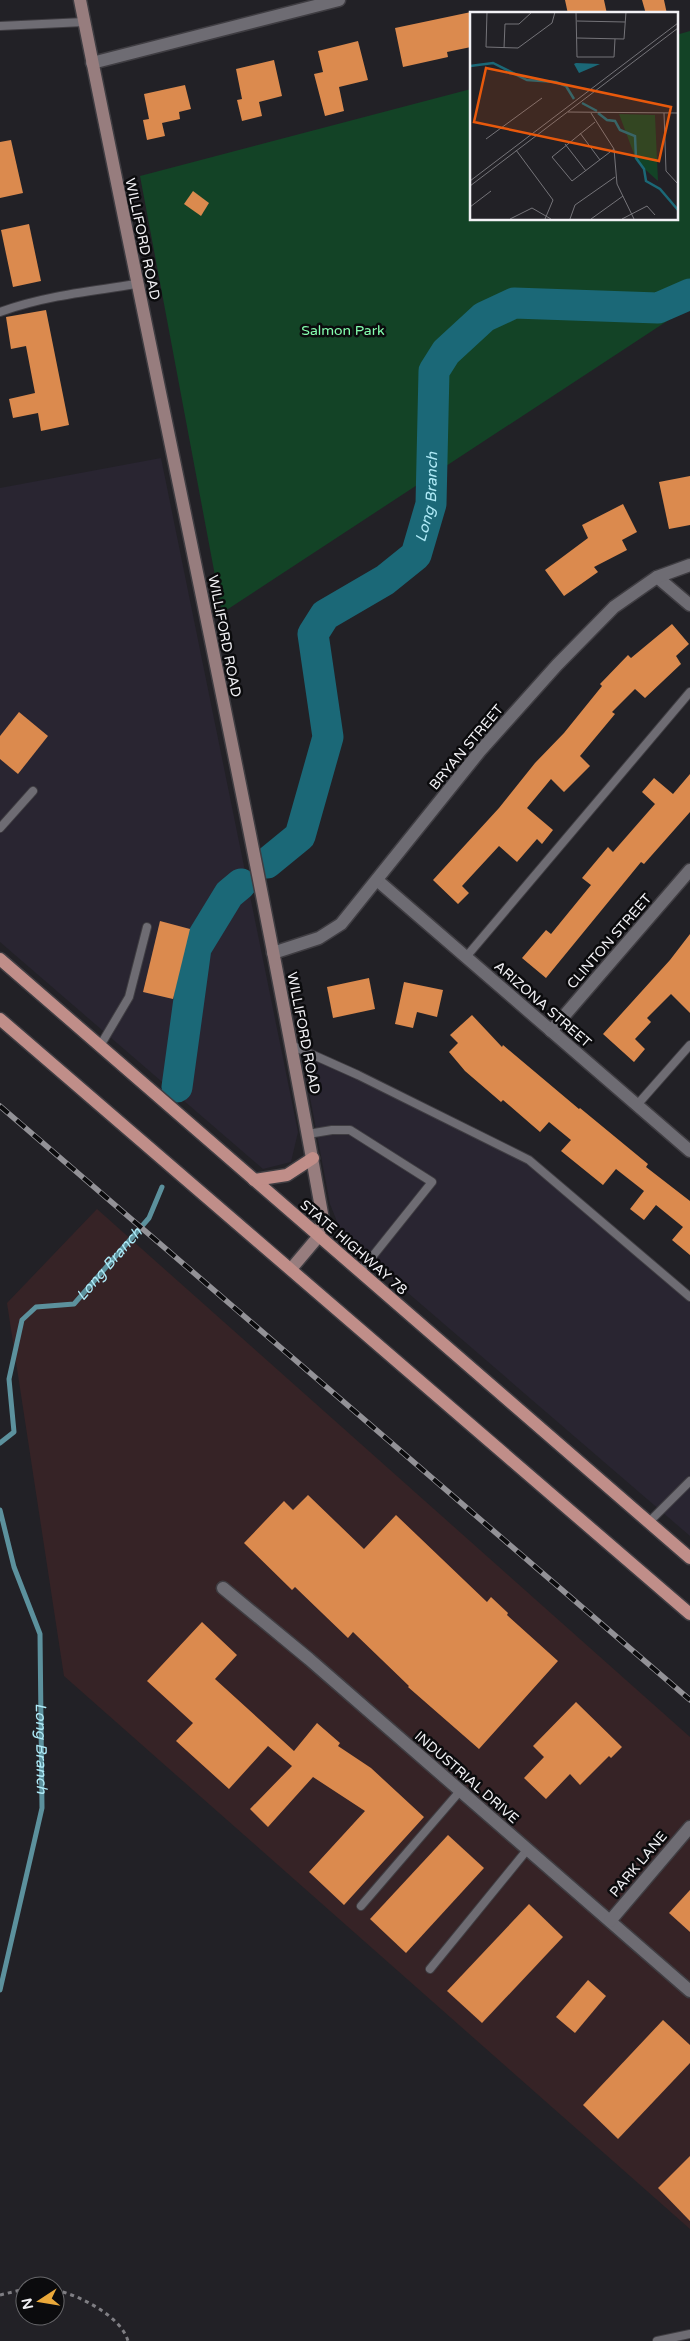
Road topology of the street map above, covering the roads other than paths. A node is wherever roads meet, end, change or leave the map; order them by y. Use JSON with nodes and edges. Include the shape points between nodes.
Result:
{"nodes":[{"id":1,"x":80,"y":0,"type":"edge"},
{"id":2,"x":339,"y":0,"type":"edge"},
{"id":3,"x":84,"y":22,"type":"junction"},
{"id":4,"x":0,"y":26,"type":"edge"},
{"id":5,"x":92,"y":63,"type":"junction"},
{"id":6,"x":137,"y":284,"type":"junction"},
{"id":7,"x":0,"y":312,"type":"edge"},
{"id":8,"x":690,"y":565,"type":"edge"},
{"id":9,"x":657,"y":577,"type":"junction"},
{"id":10,"x":690,"y":605,"type":"edge"},
{"id":11,"x":690,"y":692,"type":"edge"},
{"id":12,"x":32,"y":791,"type":"dead end"},
{"id":13,"x":0,"y":828,"type":"edge"},
{"id":14,"x":690,"y":870,"type":"edge"},
{"id":15,"x":377,"y":880,"type":"junction"},
{"id":16,"x":147,"y":927,"type":"dead end"},
{"id":17,"x":274,"y":953,"type":"junction"},
{"id":18,"x":466,"y":957,"type":"junction"},
{"id":19,"x":0,"y":958,"type":"edge"},
{"id":20,"x":0,"y":1019,"type":"edge"},
{"id":21,"x":551,"y":1031,"type":"junction"},
{"id":22,"x":291,"y":1045,"type":"junction"},
{"id":23,"x":690,"y":1045,"type":"edge"},
{"id":24,"x":100,"y":1046,"type":"junction"},
{"id":25,"x":637,"y":1105,"type":"junction"},
{"id":26,"x":308,"y":1134,"type":"junction"},
{"id":27,"x":690,"y":1151,"type":"edge"},
{"id":28,"x":313,"y":1158,"type":"junction"},
{"id":29,"x":254,"y":1180,"type":"junction"},
{"id":30,"x":318,"y":1237,"type":"junction"},
{"id":31,"x":292,"y":1269,"type":"junction"},
{"id":32,"x":360,"y":1272,"type":"junction"},
{"id":33,"x":690,"y":1296,"type":"edge"},
{"id":34,"x":690,"y":1481,"type":"edge"},
{"id":35,"x":649,"y":1522,"type":"junction"},
{"id":36,"x":690,"y":1558,"type":"edge"},
{"id":37,"x":223,"y":1588,"type":"dead end"},
{"id":38,"x":690,"y":1614,"type":"edge"},
{"id":39,"x":460,"y":1791,"type":"junction"},
{"id":40,"x":690,"y":1827,"type":"edge"},
{"id":41,"x":527,"y":1850,"type":"junction"},
{"id":42,"x":361,"y":1906,"type":"dead end"},
{"id":43,"x":610,"y":1922,"type":"junction"},
{"id":44,"x":430,"y":1969,"type":"dead end"},
{"id":45,"x":690,"y":1991,"type":"edge"},
{"id":46,"x":690,"y":2334,"type":"edge"},
{"id":47,"x":657,"y":2341,"type":"edge"}],
"edges":[{"from":1,"to":3,"type":"street","name":"WILLIFORD ROAD"},
{"from":2,"to":5,"type":"street"},
{"from":3,"to":4,"type":"lane"},
{"from":3,"to":5,"type":"street","name":"WILLIFORD ROAD"},
{"from":5,"to":6,"type":"street","name":"WILLIFORD ROAD"},
{"from":6,"to":7,"type":"lane","via":[[70,294]]},
{"from":6,"to":17,"type":"street","name":"WILLIFORD ROAD"},
{"from":8,"to":9,"type":"street","name":"BRYAN STREET"},
{"from":9,"to":10,"type":"street"},
{"from":9,"to":15,"type":"street","name":"BRYAN STREET","via":[[614,607],[557,665],[480,751]]},
{"from":11,"to":18,"type":"lane"},
{"from":12,"to":13,"type":"lane"},
{"from":14,"to":21,"type":"street","name":"CLINTON STREET"},
{"from":15,"to":17,"type":"street","name":"BRYAN STREET","via":[[341,924],[320,938]]},
{"from":15,"to":18,"type":"street","name":"ARIZONA STREET"},
{"from":16,"to":24,"type":"lane","via":[[129,996]]},
{"from":17,"to":22,"type":"street","name":"WILLIFORD ROAD"},
{"from":18,"to":21,"type":"street","name":"ARIZONA STREET"},
{"from":19,"to":24,"type":"main road","name":"STATE HIGHWAY 78"},
{"from":20,"to":31,"type":"main road"},
{"from":21,"to":25,"type":"street","name":"ARIZONA STREET"},
{"from":22,"to":26,"type":"street","name":"WILLIFORD ROAD"},
{"from":22,"to":33,"type":"lane","via":[[529,1160]]},
{"from":23,"to":25,"type":"lane"},
{"from":24,"to":29,"type":"main road","name":"STATE HIGHWAY 78"},
{"from":25,"to":27,"type":"street","name":"ARIZONA STREET"},
{"from":26,"to":28,"type":"street","name":"WILLIFORD ROAD"},
{"from":26,"to":32,"type":"lane","via":[[350,1130],[432,1182]]},
{"from":28,"to":29,"type":"main road","via":[[287,1175]]},
{"from":28,"to":30,"type":"street","name":"WILLIFORD ROAD","via":[[323,1219]]},
{"from":29,"to":30,"type":"main road","name":"STATE HIGHWAY 78"},
{"from":30,"to":31,"type":"street","name":"WILLIFORD ROAD"},
{"from":30,"to":32,"type":"main road","name":"STATE HIGHWAY 78"},
{"from":31,"to":38,"type":"main road"},
{"from":32,"to":35,"type":"main road","name":"STATE HIGHWAY 78"},
{"from":34,"to":35,"type":"lane"},
{"from":35,"to":36,"type":"main road","name":"STATE HIGHWAY 78"},
{"from":37,"to":39,"type":"street","name":"INDUSTRIAL DRIVE"},
{"from":39,"to":41,"type":"street","name":"INDUSTRIAL DRIVE"},
{"from":39,"to":42,"type":"lane"},
{"from":40,"to":43,"type":"street","name":"PARK LANE"},
{"from":41,"to":43,"type":"street","name":"INDUSTRIAL DRIVE"},
{"from":41,"to":44,"type":"lane"},
{"from":43,"to":45,"type":"street","name":"INDUSTRIAL DRIVE"},
{"from":46,"to":47,"type":"lane"}]}
